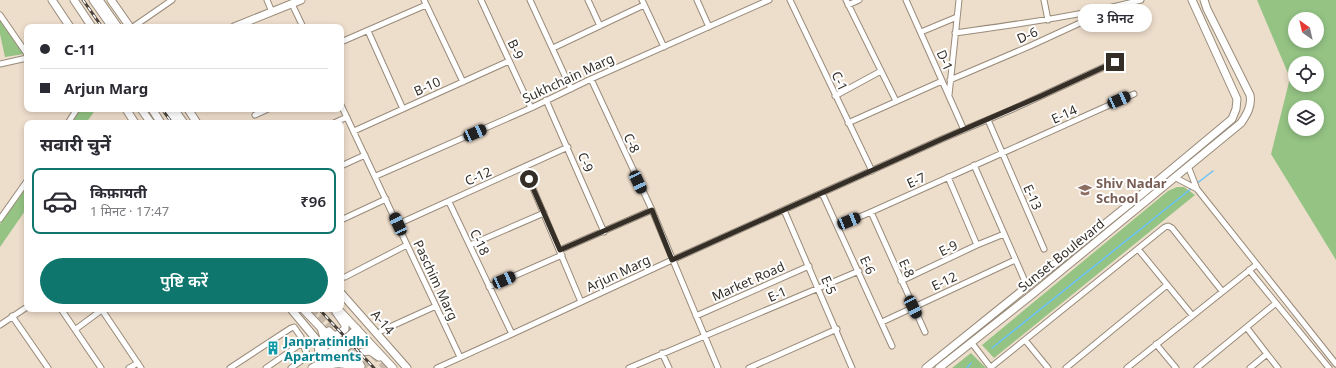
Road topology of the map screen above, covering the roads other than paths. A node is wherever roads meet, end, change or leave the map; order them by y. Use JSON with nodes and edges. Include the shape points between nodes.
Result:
{"nodes":[{"id":1,"x":52,"y":0,"type":"edge"},
{"id":2,"x":74,"y":0,"type":"edge"},
{"id":3,"x":93,"y":0,"type":"edge"},
{"id":4,"x":99,"y":0,"type":"edge"},
{"id":5,"x":111,"y":0,"type":"edge"},
{"id":6,"x":172,"y":0,"type":"edge"},
{"id":7,"x":267,"y":0,"type":"edge"},
{"id":8,"x":301,"y":0,"type":"edge"},
{"id":9,"x":424,"y":0,"type":"edge"},
{"id":10,"x":481,"y":0,"type":"edge"},
{"id":11,"x":530,"y":0,"type":"edge"},
{"id":12,"x":588,"y":0,"type":"edge"},
{"id":13,"x":696,"y":0,"type":"edge"},
{"id":14,"x":769,"y":0,"type":"edge"},
{"id":15,"x":790,"y":0,"type":"edge"},
{"id":16,"x":846,"y":0,"type":"edge"},
{"id":17,"x":859,"y":0,"type":"edge"},
{"id":18,"x":906,"y":0,"type":"edge"},
{"id":19,"x":959,"y":0,"type":"edge"},
{"id":20,"x":1044,"y":0,"type":"edge"},
{"id":21,"x":1141,"y":0,"type":"edge"},
{"id":22,"x":1192,"y":0,"type":"edge"},
{"id":23,"x":1204,"y":0,"type":"edge"},
{"id":24,"x":643,"y":2,"type":"edge"},
{"id":25,"x":292,"y":4,"type":"junction"},
{"id":26,"x":848,"y":5,"type":"junction"},
{"id":27,"x":426,"y":6,"type":"junction"},
{"id":28,"x":1112,"y":8,"type":"junction"},
{"id":29,"x":272,"y":12,"type":"junction"},
{"id":30,"x":0,"y":15,"type":"edge"},
{"id":31,"x":957,"y":17,"type":"junction"},
{"id":32,"x":1048,"y":20,"type":"junction"},
{"id":33,"x":68,"y":24,"type":"edge"},
{"id":34,"x":90,"y":24,"type":"edge"},
{"id":35,"x":110,"y":24,"type":"edge"},
{"id":36,"x":116,"y":24,"type":"edge"},
{"id":37,"x":128,"y":24,"type":"edge"},
{"id":38,"x":137,"y":24,"type":"edge"},
{"id":39,"x":242,"y":24,"type":"edge"},
{"id":40,"x":302,"y":24,"type":"edge"},
{"id":41,"x":600,"y":26,"type":"junction"},
{"id":42,"x":709,"y":27,"type":"junction"},
{"id":43,"x":368,"y":31,"type":"junction"},
{"id":44,"x":921,"y":32,"type":"junction"},
{"id":45,"x":955,"y":33,"type":"junction"},
{"id":46,"x":344,"y":41,"type":"edge"},
{"id":47,"x":664,"y":47,"type":"junction"},
{"id":48,"x":553,"y":48,"type":"junction"},
{"id":49,"x":24,"y":50,"type":"edge"},
{"id":50,"x":24,"y":59,"type":"edge"},
{"id":51,"x":509,"y":61,"type":"junction"},
{"id":52,"x":1115,"y":62,"type":"dead end"},
{"id":53,"x":0,"y":64,"type":"edge"},
{"id":54,"x":881,"y":71,"type":"junction"},
{"id":55,"x":591,"y":79,"type":"junction"},
{"id":56,"x":950,"y":80,"type":"junction"},
{"id":57,"x":942,"y":81,"type":"junction"},
{"id":58,"x":462,"y":82,"type":"junction"},
{"id":59,"x":571,"y":89,"type":"junction"},
{"id":60,"x":1134,"y":94,"type":"dead end"},
{"id":61,"x":835,"y":96,"type":"junction"},
{"id":62,"x":949,"y":96,"type":"junction"},
{"id":63,"x":546,"y":100,"type":"junction"},
{"id":64,"x":896,"y":101,"type":"junction"},
{"id":65,"x":403,"y":108,"type":"junction"},
{"id":66,"x":531,"y":108,"type":"junction"},
{"id":67,"x":1236,"y":109,"type":"junction"},
{"id":68,"x":344,"y":111,"type":"edge"},
{"id":69,"x":1249,"y":111,"type":"junction"},
{"id":70,"x":262,"y":112,"type":"edge"},
{"id":71,"x":255,"y":115,"type":"dead end"},
{"id":72,"x":347,"y":117,"type":"junction"},
{"id":73,"x":340,"y":120,"type":"edge"},
{"id":74,"x":988,"y":120,"type":"junction"},
{"id":75,"x":848,"y":123,"type":"junction"},
{"id":76,"x":964,"y":130,"type":"junction"},
{"id":77,"x":354,"y":131,"type":"junction"},
{"id":78,"x":568,"y":147,"type":"junction"},
{"id":79,"x":1002,"y":153,"type":"junction"},
{"id":80,"x":365,"y":155,"type":"junction"},
{"id":81,"x":344,"y":165,"type":"edge"},
{"id":82,"x":974,"y":166,"type":"junction"},
{"id":83,"x":1188,"y":166,"type":"junction"},
{"id":84,"x":524,"y":167,"type":"junction"},
{"id":85,"x":872,"y":171,"type":"junction"},
{"id":86,"x":376,"y":176,"type":"junction"},
{"id":87,"x":948,"y":177,"type":"junction"},
{"id":88,"x":1174,"y":177,"type":"junction"},
{"id":89,"x":24,"y":185,"type":"edge"},
{"id":90,"x":1196,"y":187,"type":"junction"},
{"id":91,"x":822,"y":193,"type":"junction"},
{"id":92,"x":386,"y":199,"type":"junction"},
{"id":93,"x":449,"y":202,"type":"junction"},
{"id":94,"x":0,"y":208,"type":"edge"},
{"id":95,"x":8,"y":209,"type":"junction"},
{"id":96,"x":652,"y":210,"type":"junction"},
{"id":97,"x":784,"y":210,"type":"junction"},
{"id":98,"x":871,"y":212,"type":"junction"},
{"id":99,"x":544,"y":213,"type":"junction"},
{"id":100,"x":0,"y":219,"type":"edge"},
{"id":101,"x":344,"y":219,"type":"edge"},
{"id":102,"x":398,"y":224,"type":"junction"},
{"id":103,"x":838,"y":226,"type":"junction"},
{"id":104,"x":604,"y":232,"type":"junction"},
{"id":105,"x":1004,"y":234,"type":"junction"},
{"id":106,"x":407,"y":245,"type":"junction"},
{"id":107,"x":470,"y":245,"type":"junction"},
{"id":108,"x":978,"y":245,"type":"junction"},
{"id":109,"x":1044,"y":249,"type":"dead end"},
{"id":110,"x":1138,"y":249,"type":"junction"},
{"id":111,"x":561,"y":253,"type":"junction"},
{"id":112,"x":672,"y":260,"type":"junction"},
{"id":113,"x":1015,"y":260,"type":"junction"},
{"id":114,"x":1256,"y":265,"type":"junction"},
{"id":115,"x":809,"y":266,"type":"junction"},
{"id":116,"x":1249,"y":270,"type":"junction"},
{"id":117,"x":859,"y":271,"type":"junction"},
{"id":118,"x":345,"y":277,"type":"dead end"},
{"id":119,"x":1024,"y":279,"type":"dead end"},
{"id":120,"x":901,"y":281,"type":"junction"},
{"id":121,"x":1167,"y":285,"type":"junction"},
{"id":122,"x":490,"y":287,"type":"junction"},
{"id":123,"x":819,"y":288,"type":"junction"},
{"id":124,"x":1222,"y":291,"type":"junction"},
{"id":125,"x":344,"y":296,"type":"edge"},
{"id":126,"x":581,"y":302,"type":"junction"},
{"id":127,"x":1276,"y":303,"type":"junction"},
{"id":128,"x":436,"y":306,"type":"junction"},
{"id":129,"x":913,"y":307,"type":"junction"},
{"id":130,"x":24,"y":309,"type":"edge"},
{"id":131,"x":63,"y":312,"type":"edge"},
{"id":132,"x":98,"y":312,"type":"edge"},
{"id":133,"x":104,"y":312,"type":"edge"},
{"id":134,"x":294,"y":312,"type":"edge"},
{"id":135,"x":306,"y":312,"type":"edge"},
{"id":136,"x":336,"y":312,"type":"edge"},
{"id":137,"x":341,"y":312,"type":"edge"},
{"id":138,"x":1192,"y":315,"type":"junction"},
{"id":139,"x":12,"y":316,"type":"junction"},
{"id":140,"x":696,"y":316,"type":"junction"},
{"id":141,"x":312,"y":318,"type":"junction"},
{"id":142,"x":882,"y":322,"type":"junction"},
{"id":143,"x":981,"y":323,"type":"junction"},
{"id":144,"x":0,"y":325,"type":"edge"},
{"id":145,"x":321,"y":328,"type":"junction"},
{"id":146,"x":1246,"y":328,"type":"junction"},
{"id":147,"x":76,"y":329,"type":"junction"},
{"id":148,"x":837,"y":330,"type":"junction"},
{"id":149,"x":986,"y":330,"type":"junction"},
{"id":150,"x":359,"y":331,"type":"junction"},
{"id":151,"x":381,"y":331,"type":"dead end"},
{"id":152,"x":925,"y":332,"type":"dead end"},
{"id":153,"x":512,"y":334,"type":"junction"},
{"id":154,"x":704,"y":337,"type":"junction"},
{"id":155,"x":1025,"y":340,"type":"junction"},
{"id":156,"x":971,"y":342,"type":"junction"},
{"id":157,"x":302,"y":343,"type":"junction"},
{"id":158,"x":1156,"y":344,"type":"junction"},
{"id":159,"x":892,"y":346,"type":"dead end"},
{"id":160,"x":341,"y":348,"type":"junction"},
{"id":161,"x":662,"y":353,"type":"junction"},
{"id":162,"x":1267,"y":354,"type":"junction"},
{"id":163,"x":460,"y":357,"type":"junction"},
{"id":164,"x":384,"y":358,"type":"junction"},
{"id":165,"x":321,"y":359,"type":"junction"},
{"id":166,"x":138,"y":363,"type":"junction"},
{"id":167,"x":1336,"y":364,"type":"edge"},
{"id":168,"x":391,"y":366,"type":"edge"},
{"id":169,"x":1129,"y":367,"type":"edge"},
{"id":170,"x":48,"y":368,"type":"edge"},
{"id":171,"x":101,"y":368,"type":"edge"},
{"id":172,"x":129,"y":368,"type":"edge"},
{"id":173,"x":141,"y":368,"type":"edge"},
{"id":174,"x":230,"y":368,"type":"edge"},
{"id":175,"x":266,"y":368,"type":"edge"},
{"id":176,"x":291,"y":368,"type":"edge"},
{"id":177,"x":312,"y":368,"type":"edge"},
{"id":178,"x":318,"y":368,"type":"edge"},
{"id":179,"x":358,"y":368,"type":"edge"},
{"id":180,"x":362,"y":368,"type":"edge"},
{"id":181,"x":399,"y":368,"type":"edge"},
{"id":182,"x":407,"y":368,"type":"edge"},
{"id":183,"x":436,"y":368,"type":"edge"},
{"id":184,"x":629,"y":368,"type":"edge"},
{"id":185,"x":668,"y":368,"type":"edge"},
{"id":186,"x":718,"y":368,"type":"edge"},
{"id":187,"x":749,"y":368,"type":"edge"},
{"id":188,"x":852,"y":368,"type":"edge"},
{"id":189,"x":926,"y":368,"type":"edge"},
{"id":190,"x":939,"y":368,"type":"edge"},
{"id":191,"x":991,"y":368,"type":"edge"},
{"id":192,"x":1048,"y":368,"type":"edge"},
{"id":193,"x":1066,"y":368,"type":"edge"},
{"id":194,"x":1176,"y":368,"type":"edge"},
{"id":195,"x":1197,"y":368,"type":"edge"},
{"id":196,"x":1250,"y":368,"type":"edge"},
{"id":197,"x":1278,"y":368,"type":"edge"},
{"id":198,"x":1329,"y":368,"type":"edge"}],
"edges":[{"from":1,"to":33,"type":"main road"},
{"from":2,"to":34,"type":"main road"},
{"from":3,"to":35,"type":"main road"},
{"from":4,"to":36,"type":"main road"},
{"from":5,"to":37,"type":"main road"},
{"from":6,"to":38,"type":"street"},
{"from":7,"to":29,"type":"street"},
{"from":8,"to":25,"type":"main road"},
{"from":9,"to":27,"type":"street"},
{"from":10,"to":51,"type":"street","name":"B-9"},
{"from":11,"to":48,"type":"street"},
{"from":12,"to":41,"type":"street"},
{"from":13,"to":42,"type":"street"},
{"from":14,"to":42,"type":"street","name":"Sukhchain Marg"},
{"from":15,"to":61,"type":"street","name":"C-1"},
{"from":16,"to":26,"type":"street"},
{"from":17,"to":26,"type":"street"},
{"from":18,"to":44,"type":"street","name":"D-1"},
{"from":19,"to":31,"type":"street"},
{"from":20,"to":32,"type":"street"},
{"from":21,"to":28,"type":"street","name":"D-6"},
{"from":22,"to":67,"type":"main road","via":[[1237,99]]},
{"from":23,"to":69,"type":"main road","via":[[1250,94]]},
{"from":24,"to":41,"type":"street"},
{"from":24,"to":47,"type":"street"},
{"from":25,"to":29,"type":"main road"},
{"from":25,"to":40,"type":"street"},
{"from":26,"to":54,"type":"street"},
{"from":27,"to":43,"type":"street"},
{"from":27,"to":58,"type":"street"},
{"from":28,"to":32,"type":"street","name":"D-6"},
{"from":28,"to":56,"type":"street","name":"D-6"},
{"from":29,"to":39,"type":"main road"},
{"from":30,"to":49,"type":"street"},
{"from":31,"to":44,"type":"street"},
{"from":31,"to":45,"type":"street"},
{"from":32,"to":45,"type":"street","name":"D-6"},
{"from":41,"to":48,"type":"street"},
{"from":42,"to":47,"type":"street","name":"Sukhchain Marg"},
{"from":43,"to":46,"type":"street"},
{"from":43,"to":65,"type":"street"},
{"from":44,"to":57,"type":"street","name":"D-1"},
{"from":45,"to":56,"type":"street"},
{"from":47,"to":55,"type":"street","name":"Sukhchain Marg"},
{"from":48,"to":59,"type":"street"},
{"from":50,"to":53,"type":"street"},
{"from":51,"to":58,"type":"street","name":"B-10"},
{"from":51,"to":66,"type":"street","name":"B-9"},
{"from":52,"to":74,"type":"street","name":"Arjun Marg"},
{"from":54,"to":61,"type":"street"},
{"from":54,"to":64,"type":"street"},
{"from":55,"to":59,"type":"street","name":"Sukhchain Marg"},
{"from":55,"to":96,"type":"street","name":"C-8"},
{"from":56,"to":62,"type":"street"},
{"from":57,"to":62,"type":"street","name":"D-1"},
{"from":57,"to":64,"type":"street"},
{"from":58,"to":65,"type":"street","name":"B-10"},
{"from":59,"to":63,"type":"street","name":"Sukhchain Marg"},
{"from":60,"to":79,"type":"street","name":"E-14"},
{"from":61,"to":75,"type":"street","name":"C-1"},
{"from":62,"to":76,"type":"street","name":"D-1"},
{"from":63,"to":66,"type":"street","name":"Sukhchain Marg"},
{"from":63,"to":78,"type":"street","name":"C-9"},
{"from":64,"to":75,"type":"street"},
{"from":65,"to":77,"type":"street","name":"B-10"},
{"from":66,"to":86,"type":"street","name":"Sukhchain Marg"},
{"from":67,"to":69,"type":"main road"},
{"from":67,"to":143,"type":"main road","name":"Sunset Boulevard","via":[[1232,119],[1224,126]]},
{"from":68,"to":72,"type":"street","name":"Paschim Marg"},
{"from":69,"to":83,"type":"main road","name":"Sunset Boulevard","via":[[1241,123]]},
{"from":70,"to":71,"type":"street"},
{"from":72,"to":73,"type":"street"},
{"from":72,"to":77,"type":"street","name":"Paschim Marg"},
{"from":74,"to":76,"type":"street","name":"Arjun Marg"},
{"from":74,"to":79,"type":"street","name":"E-13"},
{"from":75,"to":85,"type":"street","name":"C-1"},
{"from":76,"to":85,"type":"street","name":"Arjun Marg"},
{"from":77,"to":80,"type":"street","name":"Paschim Marg"},
{"from":78,"to":84,"type":"street","name":"C-12"},
{"from":78,"to":104,"type":"street","name":"C-9"},
{"from":79,"to":82,"type":"street","name":"E-7"},
{"from":79,"to":109,"type":"street","name":"E-13"},
{"from":80,"to":81,"type":"street"},
{"from":80,"to":86,"type":"street","name":"Paschim Marg"},
{"from":82,"to":87,"type":"street","name":"E-7"},
{"from":82,"to":105,"type":"street"},
{"from":83,"to":88,"type":"main road","name":"Sunset Boulevard"},
{"from":83,"to":90,"type":"street"},
{"from":84,"to":93,"type":"street","name":"C-12"},
{"from":84,"to":99,"type":"street"},
{"from":85,"to":91,"type":"street","name":"Arjun Marg"},
{"from":86,"to":92,"type":"street","name":"Paschim Marg"},
{"from":87,"to":98,"type":"street","name":"E-7"},
{"from":87,"to":108,"type":"street"},
{"from":88,"to":90,"type":"street"},
{"from":88,"to":149,"type":"main road","name":"Sunset Boulevard"},
{"from":89,"to":95,"type":"street"},
{"from":90,"to":114,"type":"street"},
{"from":91,"to":97,"type":"street","name":"Arjun Marg"},
{"from":91,"to":103,"type":"street","name":"E-6"},
{"from":92,"to":101,"type":"street"},
{"from":92,"to":102,"type":"street","name":"Paschim Marg"},
{"from":93,"to":102,"type":"street","name":"C-12"},
{"from":93,"to":107,"type":"street","name":"C-18"},
{"from":94,"to":95,"type":"street"},
{"from":95,"to":100,"type":"street"},
{"from":96,"to":104,"type":"street"},
{"from":96,"to":112,"type":"street","name":"C-8"},
{"from":97,"to":112,"type":"street","name":"Arjun Marg"},
{"from":97,"to":115,"type":"street","name":"E-5"},
{"from":98,"to":103,"type":"street","name":"E-7"},
{"from":98,"to":120,"type":"street","name":"E-8"},
{"from":99,"to":107,"type":"street"},
{"from":99,"to":111,"type":"street"},
{"from":102,"to":106,"type":"street","name":"Paschim Marg"},
{"from":103,"to":117,"type":"street","name":"E-6"},
{"from":104,"to":111,"type":"street"},
{"from":105,"to":108,"type":"street","name":"E-9"},
{"from":105,"to":113,"type":"street"},
{"from":106,"to":118,"type":"street"},
{"from":106,"to":128,"type":"street","name":"Paschim Marg"},
{"from":107,"to":122,"type":"street","name":"C-18"},
{"from":108,"to":120,"type":"street","name":"E-9"},
{"from":110,"to":121,"type":"street"},
{"from":110,"to":124,"type":"street","via":[[1163,228],[1170,227]]},
{"from":110,"to":155,"type":"street"},
{"from":111,"to":122,"type":"street"},
{"from":111,"to":126,"type":"street"},
{"from":112,"to":126,"type":"street","name":"Arjun Marg"},
{"from":112,"to":140,"type":"street","name":"C-8"},
{"from":113,"to":119,"type":"street"},
{"from":113,"to":129,"type":"street","name":"E-12"},
{"from":114,"to":116,"type":"street"},
{"from":114,"to":167,"type":"street"},
{"from":115,"to":123,"type":"street","name":"E-5"},
{"from":115,"to":140,"type":"street","name":"Market Road"},
{"from":116,"to":124,"type":"street"},
{"from":116,"to":127,"type":"street"},
{"from":117,"to":123,"type":"street","name":"E-1"},
{"from":117,"to":142,"type":"street","name":"E-6"},
{"from":120,"to":129,"type":"street","name":"E-8"},
{"from":121,"to":138,"type":"street"},
{"from":121,"to":193,"type":"street"},
{"from":122,"to":153,"type":"street","name":"C-18"},
{"from":123,"to":148,"type":"street","name":"E-5"},
{"from":123,"to":154,"type":"street","name":"E-1"},
{"from":124,"to":138,"type":"street"},
{"from":125,"to":182,"type":"main road","name":"A-14"},
{"from":126,"to":153,"type":"street","name":"Arjun Marg"},
{"from":127,"to":146,"type":"street"},
{"from":127,"to":198,"type":"street"},
{"from":128,"to":151,"type":"street"},
{"from":128,"to":163,"type":"street","name":"Paschim Marg"},
{"from":129,"to":142,"type":"street","name":"E-12"},
{"from":129,"to":152,"type":"street","name":"E-8"},
{"from":130,"to":139,"type":"street"},
{"from":131,"to":147,"type":"street"},
{"from":132,"to":147,"type":"street"},
{"from":133,"to":166,"type":"street"},
{"from":134,"to":165,"type":"main road","via":[[316,339]]},
{"from":135,"to":141,"type":"main road"},
{"from":136,"to":141,"type":"main road","via":[[346,328],[339,334],[333,335],[321,322]]},
{"from":137,"to":150,"type":"main road"},
{"from":138,"to":158,"type":"street"},
{"from":139,"to":144,"type":"street"},
{"from":139,"to":170,"type":"street"},
{"from":140,"to":154,"type":"street","name":"C-8"},
{"from":141,"to":145,"type":"main road"},
{"from":142,"to":159,"type":"street","name":"E-6"},
{"from":143,"to":149,"type":"main road"},
{"from":143,"to":189,"type":"main road","name":"Sunset Boulevard"},
{"from":145,"to":160,"type":"main road"},
{"from":145,"to":165,"type":"main road","via":[[325,341]]},
{"from":146,"to":162,"type":"street"},
{"from":146,"to":195,"type":"street"},
{"from":147,"to":171,"type":"street"},
{"from":148,"to":187,"type":"street"},
{"from":148,"to":188,"type":"street","name":"E-5"},
{"from":149,"to":156,"type":"main road","name":"Sunset Boulevard"},
{"from":150,"to":160,"type":"main road"},
{"from":150,"to":164,"type":"main road"},
{"from":153,"to":163,"type":"street","name":"Arjun Marg"},
{"from":154,"to":161,"type":"street","name":"E-1"},
{"from":154,"to":186,"type":"street","name":"C-8"},
{"from":155,"to":191,"type":"street"},
{"from":155,"to":192,"type":"street"},
{"from":156,"to":190,"type":"main road","name":"Sunset Boulevard"},
{"from":156,"to":191,"type":"street"},
{"from":157,"to":174,"type":"street","via":[[296,329],[291,328]]},
{"from":157,"to":175,"type":"street"},
{"from":157,"to":176,"type":"street","via":[[308,356]]},
{"from":158,"to":169,"type":"street"},
{"from":158,"to":194,"type":"street"},
{"from":160,"to":177,"type":"main road"},
{"from":160,"to":179,"type":"main road"},
{"from":161,"to":184,"type":"street","name":"E-1"},
{"from":161,"to":185,"type":"street"},
{"from":162,"to":196,"type":"street"},
{"from":162,"to":197,"type":"street"},
{"from":163,"to":183,"type":"street","name":"Arjun Marg"},
{"from":164,"to":168,"type":"main road"},
{"from":164,"to":180,"type":"main road","via":[[370,351],[362,352],[358,359]]},
{"from":165,"to":177,"type":"main road"},
{"from":166,"to":172,"type":"street"},
{"from":166,"to":173,"type":"street"},
{"from":168,"to":181,"type":"main road"},
{"from":178,"to":179,"type":"main road","via":[[341,363]]}]}
